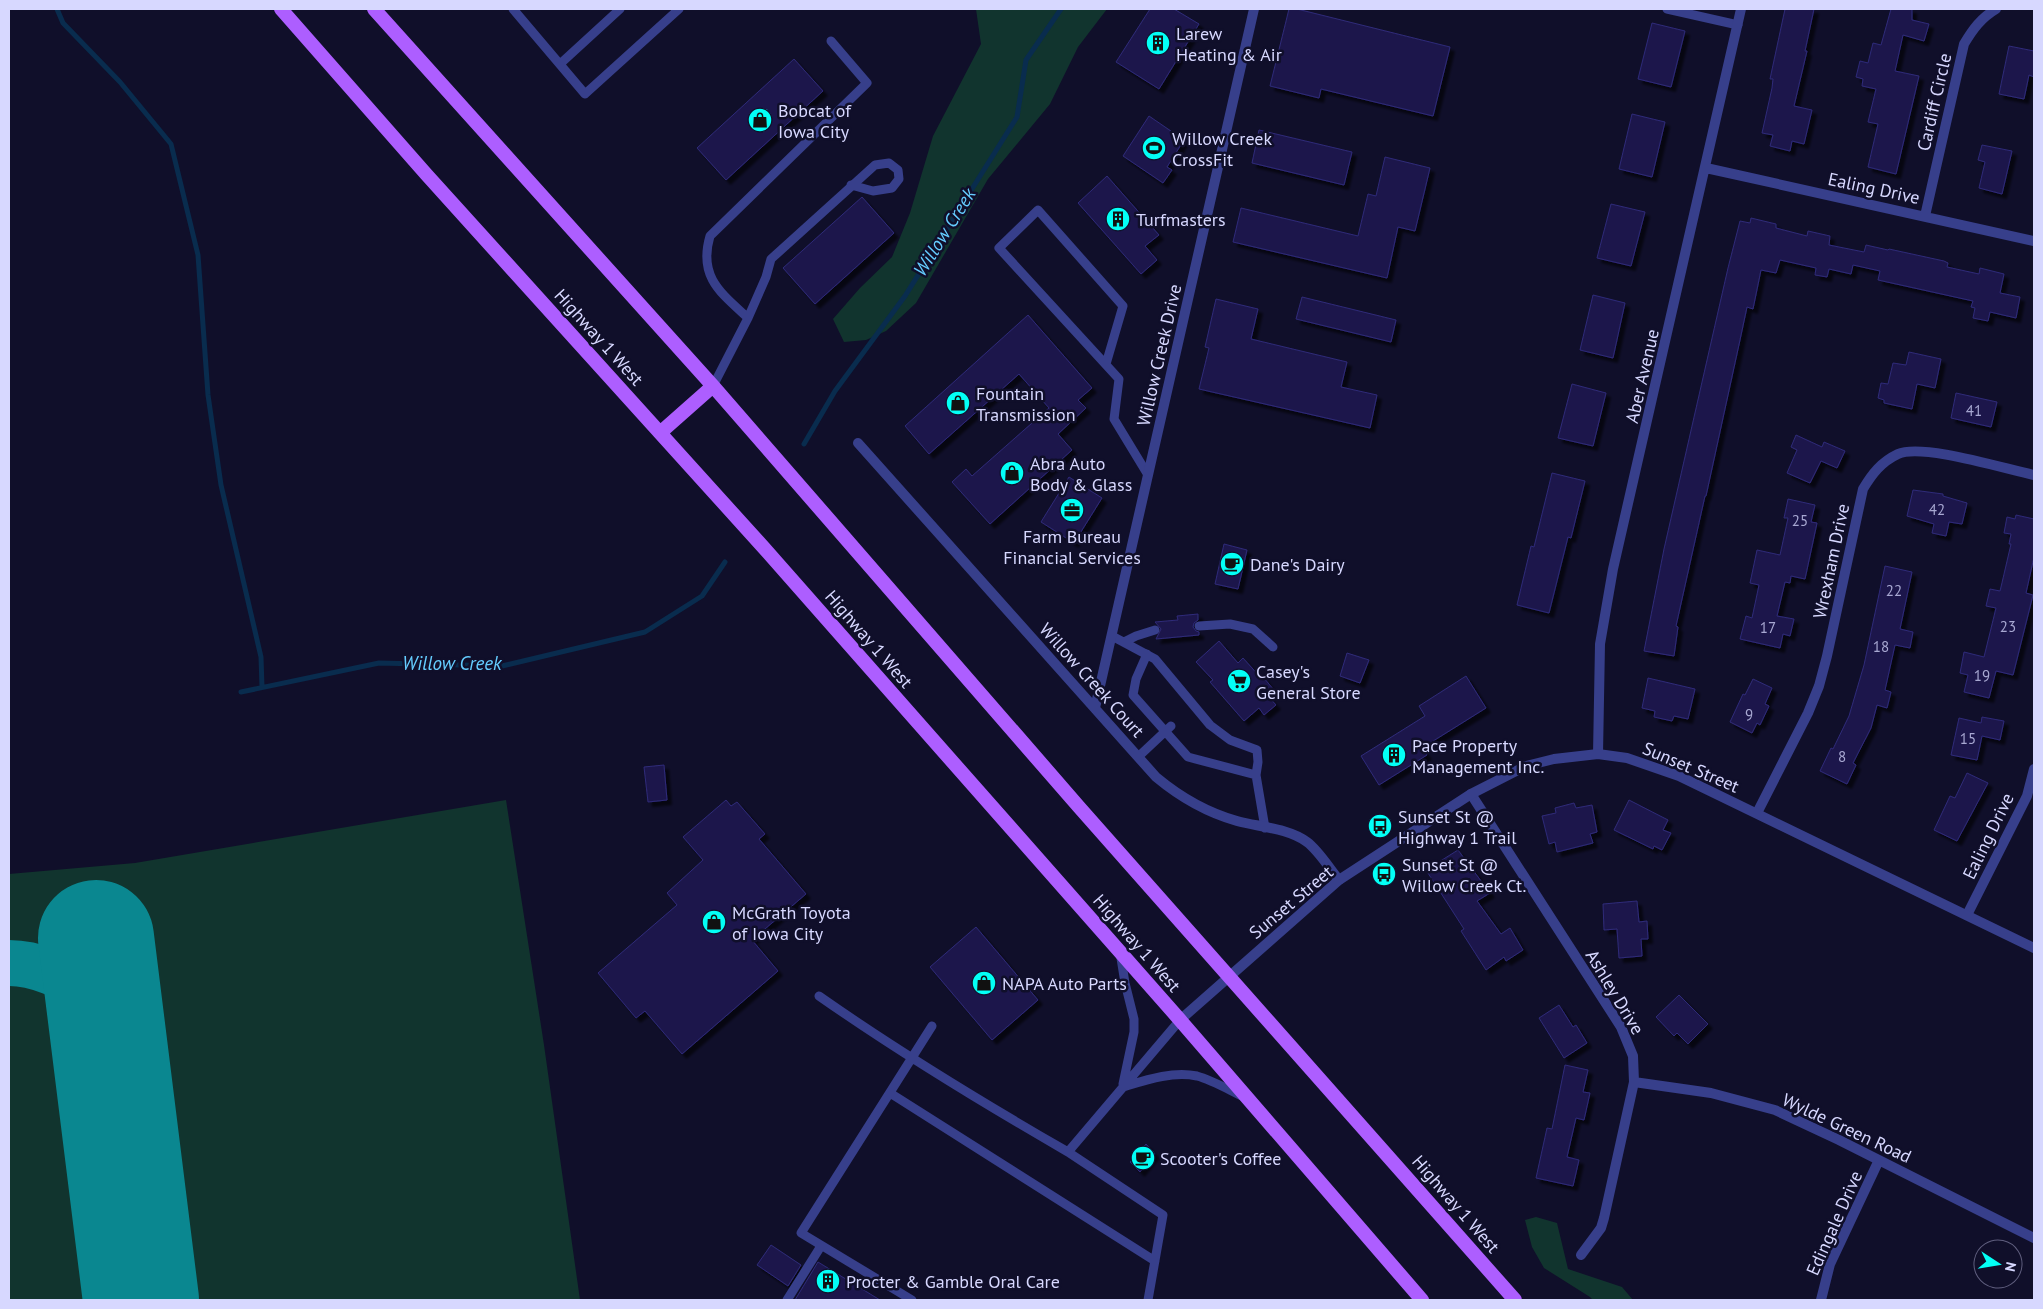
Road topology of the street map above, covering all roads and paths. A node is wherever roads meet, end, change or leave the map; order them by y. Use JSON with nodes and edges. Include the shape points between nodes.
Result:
{"nodes":[{"id":1,"x":281,"y":9,"type":"edge"},
{"id":2,"x":374,"y":9,"type":"edge"},
{"id":3,"x":513,"y":9,"type":"edge"},
{"id":4,"x":620,"y":9,"type":"edge"},
{"id":5,"x":679,"y":9,"type":"edge"},
{"id":6,"x":1254,"y":9,"type":"edge"},
{"id":7,"x":1667,"y":9,"type":"edge"},
{"id":8,"x":1741,"y":9,"type":"edge"},
{"id":9,"x":1996,"y":9,"type":"edge"},
{"id":10,"x":1738,"y":25,"type":"junction"},
{"id":11,"x":831,"y":41,"type":"dead end"},
{"id":12,"x":560,"y":64,"type":"junction"},
{"id":13,"x":1706,"y":168,"type":"junction"},
{"id":14,"x":852,"y":185,"type":"junction"},
{"id":15,"x":1925,"y":216,"type":"junction"},
{"id":16,"x":2034,"y":241,"type":"edge"},
{"id":17,"x":748,"y":318,"type":"junction"},
{"id":18,"x":1106,"y":364,"type":"junction"},
{"id":19,"x":713,"y":386,"type":"junction"},
{"id":20,"x":661,"y":432,"type":"junction"},
{"id":21,"x":858,"y":443,"type":"dead end"},
{"id":22,"x":1148,"y":475,"type":"junction"},
{"id":23,"x":2034,"y":475,"type":"edge"},
{"id":24,"x":1199,"y":626,"type":"dead end"},
{"id":25,"x":1155,"y":630,"type":"dead end"},
{"id":26,"x":1112,"y":636,"type":"junction"},
{"id":27,"x":1124,"y":642,"type":"junction"},
{"id":28,"x":1273,"y":647,"type":"dead end"},
{"id":29,"x":1147,"y":654,"type":"junction"},
{"id":30,"x":1095,"y":708,"type":"junction"},
{"id":31,"x":1168,"y":729,"type":"junction"},
{"id":32,"x":1598,"y":754,"type":"junction"},
{"id":33,"x":1138,"y":757,"type":"junction"},
{"id":34,"x":2034,"y":769,"type":"edge"},
{"id":35,"x":1256,"y":775,"type":"junction"},
{"id":36,"x":1470,"y":794,"type":"junction"},
{"id":37,"x":1757,"y":814,"type":"junction"},
{"id":38,"x":1265,"y":828,"type":"junction"},
{"id":39,"x":1339,"y":880,"type":"junction"},
{"id":40,"x":1967,"y":915,"type":"junction"},
{"id":41,"x":2034,"y":948,"type":"edge"},
{"id":42,"x":1119,"y":951,"type":"junction"},
{"id":43,"x":1228,"y":976,"type":"junction"},
{"id":44,"x":819,"y":996,"type":"dead end"},
{"id":45,"x":1180,"y":1020,"type":"junction"},
{"id":46,"x":932,"y":1026,"type":"dead end"},
{"id":47,"x":912,"y":1058,"type":"junction"},
{"id":48,"x":1634,"y":1082,"type":"junction"},
{"id":49,"x":1123,"y":1087,"type":"junction"},
{"id":50,"x":890,"y":1093,"type":"junction"},
{"id":51,"x":1248,"y":1098,"type":"junction"},
{"id":52,"x":1068,"y":1152,"type":"junction"},
{"id":53,"x":1880,"y":1160,"type":"junction"},
{"id":54,"x":2034,"y":1238,"type":"edge"},
{"id":55,"x":821,"y":1246,"type":"junction"},
{"id":56,"x":1581,"y":1255,"type":"dead end"},
{"id":57,"x":1155,"y":1261,"type":"junction"},
{"id":58,"x":787,"y":1300,"type":"edge"},
{"id":59,"x":912,"y":1300,"type":"edge"},
{"id":60,"x":1148,"y":1300,"type":"edge"},
{"id":61,"x":1422,"y":1300,"type":"edge"},
{"id":62,"x":1515,"y":1300,"type":"edge"},
{"id":63,"x":1820,"y":1300,"type":"edge"}],
"edges":[{"from":1,"to":20,"type":"main road","name":"Highway 1 West"},
{"from":2,"to":19,"type":"main road","name":"Highway 1 West"},
{"from":3,"to":12,"type":"lane"},
{"from":4,"to":12,"type":"lane"},
{"from":5,"to":12,"type":"lane","via":[[586,94]]},
{"from":6,"to":22,"type":"street","name":"Willow Creek Drive"},
{"from":7,"to":10,"type":"lane"},
{"from":8,"to":10,"type":"street","name":"Aber Avenue"},
{"from":9,"to":15,"type":"street","name":"Cardiff Circle","via":[[1974,27],[1964,44]]},
{"from":10,"to":13,"type":"street","name":"Aber Avenue"},
{"from":11,"to":17,"type":"lane","via":[[867,83],[710,236],[706,249],[708,274],[718,290]]},
{"from":13,"to":15,"type":"street","name":"Ealing Drive"},
{"from":13,"to":32,"type":"street","name":"Aber Avenue","via":[[1614,569],[1600,644]]},
{"from":14,"to":14,"type":"lane","via":[[873,192],[892,188],[899,179],[898,170],[889,162],[875,165]]},
{"from":14,"to":17,"type":"lane","via":[[771,259]]},
{"from":15,"to":16,"type":"street","name":"Ealing Drive"},
{"from":17,"to":19,"type":"lane"},
{"from":18,"to":18,"type":"lane","via":[[999,248],[1038,210],[1123,306]]},
{"from":18,"to":22,"type":"lane","via":[[1119,379],[1114,418]]},
{"from":19,"to":20,"type":"main road"},
{"from":19,"to":43,"type":"main road","name":"Highway 1 West"},
{"from":20,"to":42,"type":"main road","name":"Highway 1 West"},
{"from":21,"to":30,"type":"street","name":"Willow Creek Court"},
{"from":22,"to":26,"type":"street","name":"Willow Creek Drive"},
{"from":23,"to":37,"type":"street","name":"Wrexham Drive","via":[[1924,451],[1899,454],[1879,466],[1863,489],[1819,686]]},
{"from":24,"to":28,"type":"lane","via":[[1230,624],[1253,629]]},
{"from":25,"to":27,"type":"lane"},
{"from":26,"to":27,"type":"lane"},
{"from":26,"to":30,"type":"street","name":"Willow Creek Drive"},
{"from":27,"to":29,"type":"lane"},
{"from":29,"to":31,"type":"lane","via":[[1133,695]]},
{"from":29,"to":35,"type":"lane","via":[[1159,663],[1210,725],[1230,740],[1257,750]]},
{"from":30,"to":33,"type":"street","name":"Willow Creek Court"},
{"from":31,"to":33,"type":"lane"},
{"from":31,"to":35,"type":"lane","via":[[1188,757]]},
{"from":32,"to":36,"type":"street","name":"Sunset Street","via":[[1526,766]]},
{"from":32,"to":37,"type":"street","name":"Sunset Street","via":[[1653,766]]},
{"from":33,"to":38,"type":"street","name":"Willow Creek Court","via":[[1156,777],[1190,802],[1219,815]]},
{"from":34,"to":40,"type":"street","name":"Ealing Drive","via":[[2027,796]]},
{"from":35,"to":38,"type":"lane"},
{"from":36,"to":39,"type":"street","name":"Sunset Street"},
{"from":36,"to":48,"type":"street","name":"Ashley Drive","via":[[1621,1027],[1634,1056]]},
{"from":37,"to":40,"type":"street","name":"Sunset Street"},
{"from":38,"to":39,"type":"street","name":"Willow Creek Court","via":[[1295,835],[1307,842]]},
{"from":39,"to":43,"type":"street","name":"Sunset Street"},
{"from":40,"to":41,"type":"street","name":"Sunset Street"},
{"from":42,"to":45,"type":"main road","name":"Highway 1 West"},
{"from":42,"to":49,"type":"lane","via":[[1134,1019]]},
{"from":43,"to":45,"type":"street","name":"Sunset Street"},
{"from":43,"to":62,"type":"main road","name":"Highway 1 West"},
{"from":44,"to":47,"type":"lane"},
{"from":45,"to":49,"type":"lane"},
{"from":45,"to":51,"type":"main road","name":"Highway 1 West"},
{"from":46,"to":47,"type":"lane"},
{"from":47,"to":50,"type":"lane"},
{"from":47,"to":52,"type":"lane"},
{"from":48,"to":53,"type":"street","name":"Wylde Green Road","via":[[1711,1093],[1775,1110]]},
{"from":48,"to":56,"type":"street","name":"Ashley Drive","via":[[1601,1228]]},
{"from":49,"to":51,"type":"lane","via":[[1155,1077],[1198,1076]]},
{"from":49,"to":52,"type":"lane"},
{"from":50,"to":55,"type":"lane","via":[[801,1233]]},
{"from":50,"to":57,"type":"lane"},
{"from":51,"to":61,"type":"main road","name":"Highway 1 West"},
{"from":52,"to":57,"type":"lane","via":[[1163,1215]]},
{"from":53,"to":54,"type":"street","name":"Wylde Green Road"},
{"from":53,"to":63,"type":"street","name":"Edingale Drive","via":[[1830,1264]]},
{"from":55,"to":58,"type":"lane"},
{"from":55,"to":59,"type":"lane"},
{"from":57,"to":60,"type":"lane"}]}
